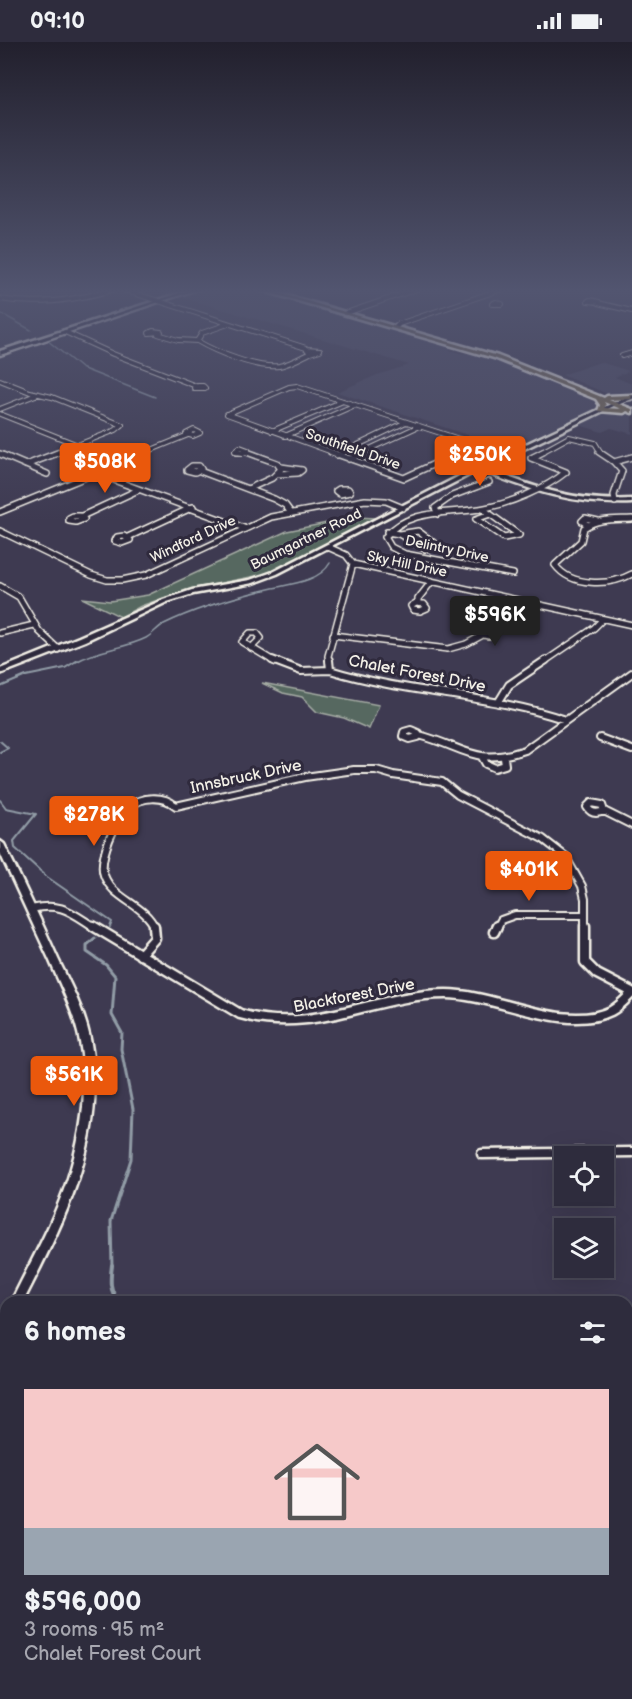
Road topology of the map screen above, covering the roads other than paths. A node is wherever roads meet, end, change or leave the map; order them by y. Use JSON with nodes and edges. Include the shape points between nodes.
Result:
{"nodes":[{"id":1,"x":146,"y":366,"type":"edge"},
{"id":2,"x":266,"y":366,"type":"edge"},
{"id":3,"x":278,"y":366,"type":"edge"},
{"id":4,"x":522,"y":366,"type":"edge"},
{"id":5,"x":0,"y":380,"type":"edge"},
{"id":6,"x":196,"y":386,"type":"dead end"},
{"id":7,"x":38,"y":394,"type":"junction"},
{"id":8,"x":598,"y":397,"type":"junction"},
{"id":9,"x":631,"y":397,"type":"edge"},
{"id":10,"x":343,"y":401,"type":"junction"},
{"id":11,"x":615,"y":404,"type":"junction"},
{"id":12,"x":355,"y":405,"type":"junction"},
{"id":13,"x":0,"y":409,"type":"edge"},
{"id":14,"x":600,"y":410,"type":"junction"},
{"id":15,"x":632,"y":412,"type":"edge"},
{"id":16,"x":0,"y":414,"type":"edge"},
{"id":17,"x":406,"y":422,"type":"junction"},
{"id":18,"x":419,"y":426,"type":"junction"},
{"id":19,"x":272,"y":431,"type":"junction"},
{"id":20,"x":188,"y":435,"type":"dead end"},
{"id":21,"x":285,"y":436,"type":"junction"},
{"id":22,"x":78,"y":445,"type":"junction"},
{"id":23,"x":527,"y":445,"type":"junction"},
{"id":24,"x":544,"y":450,"type":"junction"},
{"id":25,"x":247,"y":452,"type":"dead end"},
{"id":26,"x":0,"y":454,"type":"edge"},
{"id":27,"x":337,"y":455,"type":"junction"},
{"id":28,"x":449,"y":457,"type":"junction"},
{"id":29,"x":632,"y":457,"type":"edge"},
{"id":30,"x":349,"y":459,"type":"junction"},
{"id":31,"x":614,"y":462,"type":"junction"},
{"id":32,"x":26,"y":465,"type":"junction"},
{"id":33,"x":281,"y":467,"type":"junction"},
{"id":34,"x":479,"y":468,"type":"junction"},
{"id":35,"x":200,"y":471,"type":"dead end"},
{"id":36,"x":95,"y":473,"type":"junction"},
{"id":37,"x":47,"y":474,"type":"dead end"},
{"id":38,"x":279,"y":474,"type":"junction"},
{"id":39,"x":498,"y":476,"type":"junction"},
{"id":40,"x":461,"y":478,"type":"junction"},
{"id":41,"x":489,"y":482,"type":"dead end"},
{"id":42,"x":248,"y":489,"type":"junction"},
{"id":43,"x":533,"y":489,"type":"junction"},
{"id":44,"x":138,"y":490,"type":"junction"},
{"id":45,"x":347,"y":494,"type":"dead end"},
{"id":46,"x":353,"y":501,"type":"junction"},
{"id":47,"x":632,"y":501,"type":"edge"},
{"id":48,"x":615,"y":502,"type":"junction"},
{"id":49,"x":193,"y":507,"type":"junction"},
{"id":50,"x":403,"y":508,"type":"junction"},
{"id":51,"x":483,"y":509,"type":"junction"},
{"id":52,"x":0,"y":512,"type":"edge"},
{"id":53,"x":291,"y":513,"type":"junction"},
{"id":54,"x":438,"y":514,"type":"junction"},
{"id":55,"x":490,"y":514,"type":"junction"},
{"id":56,"x":82,"y":516,"type":"dead end"},
{"id":57,"x":632,"y":519,"type":"edge"},
{"id":58,"x":244,"y":528,"type":"junction"},
{"id":59,"x":0,"y":531,"type":"edge"},
{"id":60,"x":399,"y":534,"type":"junction"},
{"id":61,"x":386,"y":535,"type":"junction"},
{"id":62,"x":128,"y":537,"type":"dead end"},
{"id":63,"x":328,"y":547,"type":"junction"},
{"id":64,"x":353,"y":564,"type":"junction"},
{"id":65,"x":513,"y":574,"type":"dead end"},
{"id":66,"x":632,"y":574,"type":"edge"},
{"id":67,"x":432,"y":581,"type":"junction"},
{"id":68,"x":0,"y":586,"type":"edge"},
{"id":69,"x":418,"y":603,"type":"dead end"},
{"id":70,"x":603,"y":619,"type":"junction"},
{"id":71,"x":34,"y":625,"type":"junction"},
{"id":72,"x":632,"y":625,"type":"edge"},
{"id":73,"x":0,"y":633,"type":"edge"},
{"id":74,"x":333,"y":635,"type":"junction"},
{"id":75,"x":481,"y":636,"type":"dead end"},
{"id":76,"x":251,"y":648,"type":"dead end"},
{"id":77,"x":58,"y":649,"type":"junction"},
{"id":78,"x":330,"y":670,"type":"junction"},
{"id":79,"x":0,"y":672,"type":"edge"},
{"id":80,"x":632,"y":673,"type":"edge"},
{"id":81,"x":498,"y":703,"type":"junction"},
{"id":82,"x":566,"y":720,"type":"junction"},
{"id":83,"x":419,"y":735,"type":"dead end"},
{"id":84,"x":600,"y":738,"type":"dead end"},
{"id":85,"x":632,"y":750,"type":"edge"},
{"id":86,"x":482,"y":757,"type":"junction"},
{"id":87,"x":504,"y":758,"type":"junction"},
{"id":88,"x":604,"y":811,"type":"dead end"},
{"id":89,"x":632,"y":825,"type":"edge"},
{"id":90,"x":0,"y":844,"type":"edge"},
{"id":91,"x":31,"y":909,"type":"junction"},
{"id":92,"x":585,"y":915,"type":"junction"},
{"id":93,"x":494,"y":932,"type":"dead end"},
{"id":94,"x":140,"y":955,"type":"junction"},
{"id":95,"x":632,"y":992,"type":"edge"},
{"id":96,"x":632,"y":1152,"type":"edge"},
{"id":97,"x":482,"y":1154,"type":"dead end"},
{"id":98,"x":20,"y":1296,"type":"edge"}],
"edges":[{"from":1,"to":6,"type":"street"},
{"from":2,"to":3,"type":"street","via":[[274,370],[280,369]]},
{"from":4,"to":8,"type":"main road"},
{"from":5,"to":7,"type":"street"},
{"from":7,"to":13,"type":"street"},
{"from":7,"to":22,"type":"street","via":[[122,425]]},
{"from":8,"to":9,"type":"main road"},
{"from":8,"to":11,"type":"main road"},
{"from":8,"to":14,"type":"main road","via":[[603,405]]},
{"from":9,"to":11,"type":"street"},
{"from":10,"to":12,"type":"street","name":"Southfield Drive"},
{"from":10,"to":19,"type":"street"},
{"from":10,"to":19,"type":"street","name":"Southfield Drive","via":[[295,386],[227,414]]},
{"from":11,"to":14,"type":"main road","name":"Baumgartner Road"},
{"from":11,"to":15,"type":"main road"},
{"from":12,"to":17,"type":"street","name":"Southfield Drive"},
{"from":12,"to":21,"type":"street"},
{"from":14,"to":15,"type":"main road"},
{"from":14,"to":23,"type":"main road","name":"Baumgartner Road"},
{"from":16,"to":22,"type":"street"},
{"from":17,"to":18,"type":"street","name":"Southfield Drive"},
{"from":17,"to":27,"type":"street"},
{"from":18,"to":28,"type":"street","name":"Southfield Drive","via":[[471,445]]},
{"from":18,"to":30,"type":"street"},
{"from":19,"to":21,"type":"street","name":"Southfield Drive"},
{"from":20,"to":36,"type":"street"},
{"from":21,"to":27,"type":"street","name":"Southfield Drive"},
{"from":22,"to":32,"type":"street"},
{"from":23,"to":24,"type":"street"},
{"from":23,"to":34,"type":"main road","name":"Baumgartner Road"},
{"from":24,"to":31,"type":"street","via":[[573,436],[595,443],[598,451]]},
{"from":24,"to":43,"type":"street","via":[[531,458],[566,472]]},
{"from":25,"to":33,"type":"street"},
{"from":26,"to":32,"type":"street"},
{"from":27,"to":30,"type":"street","name":"Southfield Drive"},
{"from":28,"to":30,"type":"street","name":"Southfield Drive","via":[[404,477]]},
{"from":28,"to":34,"type":"street"},
{"from":29,"to":31,"type":"street"},
{"from":31,"to":48,"type":"street","via":[[622,471]]},
{"from":32,"to":37,"type":"street"},
{"from":33,"to":38,"type":"street"},
{"from":33,"to":38,"type":"street","via":[[302,470]]},
{"from":34,"to":39,"type":"main road"},
{"from":34,"to":40,"type":"main road","name":"Baumgartner Road"},
{"from":35,"to":42,"type":"street"},
{"from":36,"to":44,"type":"street"},
{"from":36,"to":52,"type":"street"},
{"from":38,"to":42,"type":"street"},
{"from":39,"to":40,"type":"main road"},
{"from":39,"to":43,"type":"main road"},
{"from":40,"to":50,"type":"main road","name":"Baumgartner Road"},
{"from":41,"to":54,"type":"street","via":[[441,501],[435,508]]},
{"from":42,"to":53,"type":"street","via":[[285,505]]},
{"from":43,"to":48,"type":"main road","via":[[566,499]]},
{"from":43,"to":51,"type":"street"},
{"from":44,"to":49,"type":"street"},
{"from":44,"to":56,"type":"street"},
{"from":45,"to":46,"type":"street"},
{"from":46,"to":50,"type":"street","name":"Windford Drive","via":[[379,500]]},
{"from":46,"to":53,"type":"street","name":"Windford Drive"},
{"from":47,"to":48,"type":"main road"},
{"from":49,"to":58,"type":"street"},
{"from":49,"to":62,"type":"street"},
{"from":50,"to":63,"type":"main road","name":"Baumgartner Road"},
{"from":51,"to":54,"type":"street"},
{"from":51,"to":55,"type":"street"},
{"from":53,"to":58,"type":"street","name":"Windford Drive"},
{"from":54,"to":61,"type":"street","via":[[415,517]]},
{"from":55,"to":55,"type":"street","via":[[476,519],[504,538],[519,535]]},
{"from":57,"to":66,"type":"street","via":[[598,520],[588,525],[575,548],[556,562],[557,570],[568,576],[605,584],[622,581]]},
{"from":58,"to":59,"type":"street","name":"Windford Drive","via":[[146,575],[115,580],[91,575]]},
{"from":60,"to":60,"type":"street","via":[[418,531],[438,546],[425,549]]},
{"from":60,"to":61,"type":"street"},
{"from":61,"to":65,"type":"street","name":"Delintry Drive","via":[[387,544],[409,555]]},
{"from":63,"to":64,"type":"street","via":[[346,555]]},
{"from":63,"to":77,"type":"main road","name":"Baumgartner Road","via":[[260,579],[165,600]]},
{"from":64,"to":67,"type":"street","name":"Sky Hill Drive"},
{"from":64,"to":74,"type":"street","name":"Chalet Forest Drive"},
{"from":67,"to":69,"type":"street"},
{"from":67,"to":70,"type":"street","name":"Sky Hill Drive"},
{"from":68,"to":71,"type":"street","via":[[20,596]]},
{"from":70,"to":72,"type":"street","name":"Sky Hill Drive"},
{"from":70,"to":81,"type":"street","via":[[509,685]]},
{"from":71,"to":73,"type":"street"},
{"from":71,"to":77,"type":"street"},
{"from":74,"to":75,"type":"street","via":[[448,649]]},
{"from":74,"to":78,"type":"street","name":"Chalet Forest Drive","via":[[328,656]]},
{"from":76,"to":78,"type":"street","via":[[297,670]]},
{"from":77,"to":79,"type":"main road","name":"Baumgartner Road"},
{"from":78,"to":81,"type":"street","name":"Chalet Forest Drive","via":[[355,679]]},
{"from":80,"to":82,"type":"street"},
{"from":81,"to":82,"type":"street","name":"Chalet Forest Drive"},
{"from":82,"to":87,"type":"street","via":[[525,750]]},
{"from":83,"to":86,"type":"street"},
{"from":84,"to":85,"type":"street"},
{"from":86,"to":87,"type":"street"},
{"from":86,"to":87,"type":"street","via":[[483,762],[496,769],[505,765]]},
{"from":88,"to":89,"type":"street"},
{"from":90,"to":91,"type":"main road"},
{"from":91,"to":94,"type":"street","name":"Blackforest Drive","via":[[57,905]]},
{"from":91,"to":98,"type":"main road","via":[[71,996],[82,1030],[89,1096],[86,1131],[74,1178]]},
{"from":92,"to":93,"type":"street","via":[[515,915],[501,920]]},
{"from":92,"to":94,"type":"street","name":"Innsbruck Drive","via":[[578,876],[565,856],[543,839],[458,795],[442,782],[354,770],[176,806],[169,799],[160,798],[132,805],[113,835],[102,869],[108,882],[154,924],[155,938]]},
{"from":92,"to":95,"type":"street","via":[[585,962],[597,974]]},
{"from":94,"to":95,"type":"street","name":"Blackforest Drive","via":[[240,1014],[280,1023],[445,994],[590,1017],[611,1011]]},
{"from":96,"to":97,"type":"street"}]}
